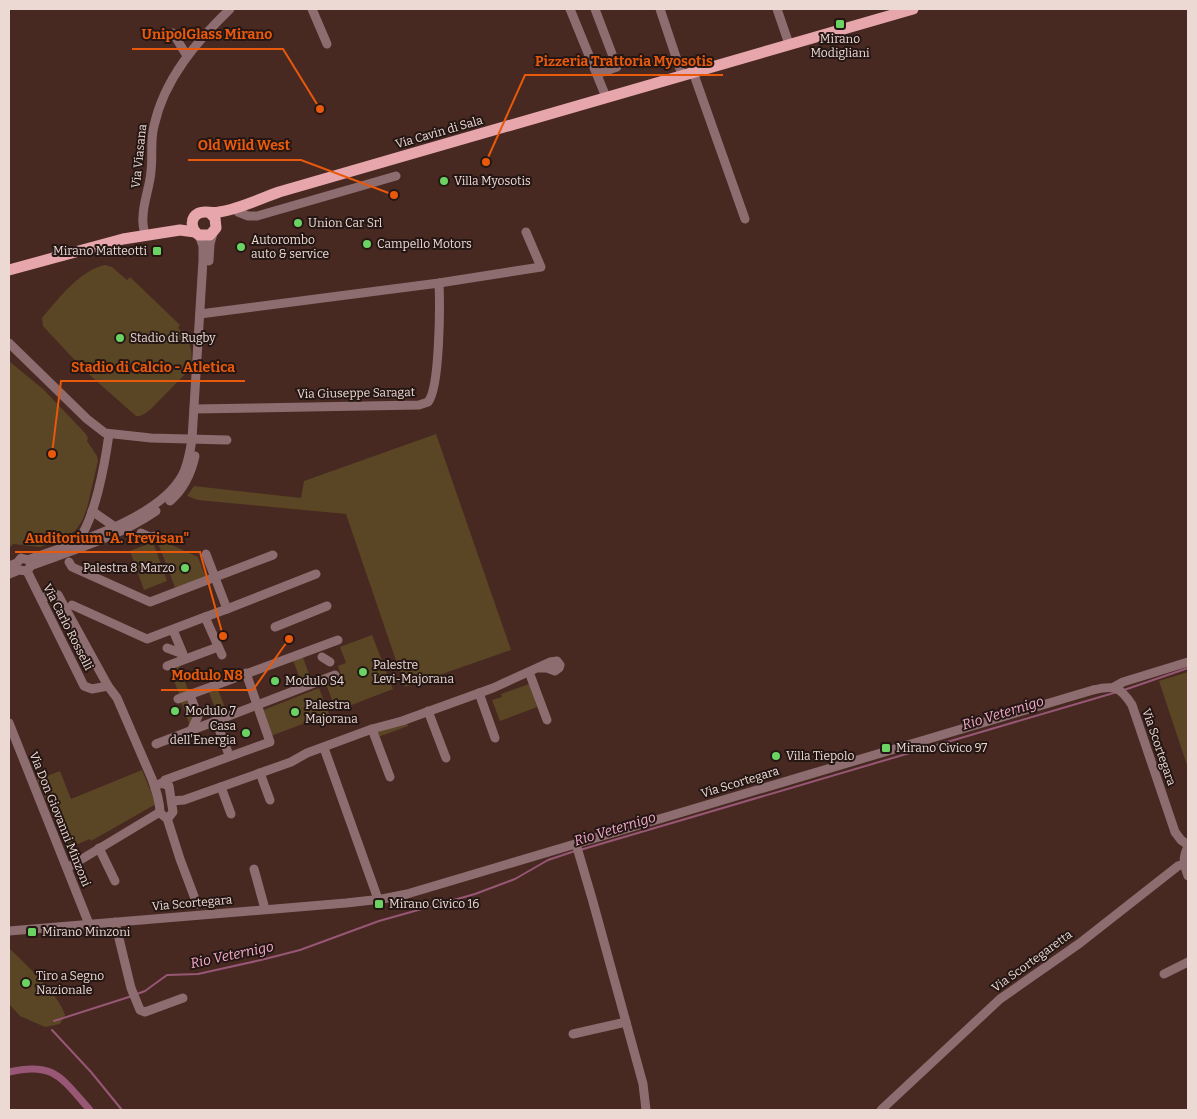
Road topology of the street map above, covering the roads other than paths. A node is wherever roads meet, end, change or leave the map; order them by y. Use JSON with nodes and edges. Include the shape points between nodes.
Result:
{"nodes":[{"id":1,"x":230,"y":9,"type":"edge"},
{"id":2,"x":312,"y":9,"type":"edge"},
{"id":3,"x":570,"y":9,"type":"edge"},
{"id":4,"x":595,"y":9,"type":"edge"},
{"id":5,"x":660,"y":9,"type":"edge"},
{"id":6,"x":777,"y":9,"type":"edge"},
{"id":7,"x":913,"y":9,"type":"edge"},
{"id":8,"x":173,"y":33,"type":"dead end"},
{"id":9,"x":327,"y":44,"type":"dead end"},
{"id":10,"x":789,"y":44,"type":"junction"},
{"id":11,"x":187,"y":56,"type":"junction"},
{"id":12,"x":596,"y":74,"type":"junction"},
{"id":13,"x":687,"y":74,"type":"junction"},
{"id":14,"x":606,"y":97,"type":"junction"},
{"id":15,"x":396,"y":176,"type":"dead end"},
{"id":16,"x":279,"y":192,"type":"junction"},
{"id":17,"x":238,"y":212,"type":"junction"},
{"id":18,"x":210,"y":213,"type":"junction"},
{"id":19,"x":193,"y":219,"type":"junction"},
{"id":20,"x":745,"y":219,"type":"dead end"},
{"id":21,"x":215,"y":229,"type":"junction"},
{"id":22,"x":526,"y":232,"type":"dead end"},
{"id":23,"x":197,"y":233,"type":"junction"},
{"id":24,"x":144,"y":234,"type":"junction"},
{"id":25,"x":9,"y":270,"type":"edge"},
{"id":26,"x":439,"y":283,"type":"junction"},
{"id":27,"x":202,"y":314,"type":"junction"},
{"id":28,"x":9,"y":343,"type":"edge"},
{"id":29,"x":196,"y":409,"type":"junction"},
{"id":30,"x":109,"y":434,"type":"junction"},
{"id":31,"x":195,"y":439,"type":"junction"},
{"id":32,"x":227,"y":440,"type":"dead end"},
{"id":33,"x":92,"y":511,"type":"junction"},
{"id":34,"x":115,"y":527,"type":"junction"},
{"id":35,"x":141,"y":533,"type":"dead end"},
{"id":36,"x":157,"y":536,"type":"dead end"},
{"id":37,"x":77,"y":542,"type":"junction"},
{"id":38,"x":206,"y":554,"type":"dead end"},
{"id":39,"x":273,"y":555,"type":"dead end"},
{"id":40,"x":69,"y":562,"type":"dead end"},
{"id":41,"x":22,"y":566,"type":"edge"},
{"id":42,"x":9,"y":574,"type":"edge"},
{"id":43,"x":316,"y":574,"type":"dead end"},
{"id":44,"x":214,"y":578,"type":"junction"},
{"id":45,"x":41,"y":599,"type":"junction"},
{"id":46,"x":72,"y":606,"type":"dead end"},
{"id":47,"x":328,"y":606,"type":"dead end"},
{"id":48,"x":227,"y":609,"type":"junction"},
{"id":49,"x":205,"y":617,"type":"junction"},
{"id":50,"x":275,"y":626,"type":"dead end"},
{"id":51,"x":173,"y":630,"type":"junction"},
{"id":52,"x":338,"y":640,"type":"dead end"},
{"id":53,"x":167,"y":648,"type":"dead end"},
{"id":54,"x":322,"y":657,"type":"dead end"},
{"id":55,"x":330,"y":662,"type":"dead end"},
{"id":56,"x":1188,"y":662,"type":"edge"},
{"id":57,"x":167,"y":666,"type":"dead end"},
{"id":58,"x":538,"y":668,"type":"dead end"},
{"id":59,"x":529,"y":672,"type":"junction"},
{"id":60,"x":246,"y":673,"type":"junction"},
{"id":61,"x":335,"y":675,"type":"dead end"},
{"id":62,"x":108,"y":686,"type":"junction"},
{"id":63,"x":1119,"y":690,"type":"junction"},
{"id":64,"x":480,"y":692,"type":"junction"},
{"id":65,"x":190,"y":695,"type":"junction"},
{"id":66,"x":178,"y":699,"type":"dead end"},
{"id":67,"x":258,"y":705,"type":"junction"},
{"id":68,"x":428,"y":711,"type":"junction"},
{"id":69,"x":547,"y":720,"type":"dead end"},
{"id":70,"x":216,"y":721,"type":"junction"},
{"id":71,"x":9,"y":723,"type":"edge"},
{"id":72,"x":372,"y":729,"type":"junction"},
{"id":73,"x":191,"y":731,"type":"junction"},
{"id":74,"x":495,"y":738,"type":"dead end"},
{"id":75,"x":156,"y":744,"type":"dead end"},
{"id":76,"x":324,"y":748,"type":"junction"},
{"id":77,"x":229,"y":755,"type":"junction"},
{"id":78,"x":446,"y":758,"type":"dead end"},
{"id":79,"x":260,"y":773,"type":"junction"},
{"id":80,"x":390,"y":777,"type":"dead end"},
{"id":81,"x":160,"y":785,"type":"junction"},
{"id":82,"x":221,"y":787,"type":"junction"},
{"id":83,"x":270,"y":800,"type":"dead end"},
{"id":84,"x":173,"y":805,"type":"junction"},
{"id":85,"x":231,"y":814,"type":"dead end"},
{"id":86,"x":163,"y":815,"type":"junction"},
{"id":87,"x":576,"y":844,"type":"junction"},
{"id":88,"x":1188,"y":846,"type":"edge"},
{"id":89,"x":99,"y":848,"type":"junction"},
{"id":90,"x":1184,"y":864,"type":"junction"},
{"id":91,"x":66,"y":868,"type":"junction"},
{"id":92,"x":254,"y":869,"type":"dead end"},
{"id":93,"x":1188,"y":876,"type":"edge"},
{"id":94,"x":115,"y":881,"type":"dead end"},
{"id":95,"x":378,"y":899,"type":"junction"},
{"id":96,"x":197,"y":904,"type":"dead end"},
{"id":97,"x":265,"y":909,"type":"junction"},
{"id":98,"x":115,"y":922,"type":"junction"},
{"id":99,"x":89,"y":924,"type":"junction"},
{"id":100,"x":9,"y":931,"type":"edge"},
{"id":101,"x":1188,"y":962,"type":"edge"},
{"id":102,"x":1164,"y":974,"type":"dead end"},
{"id":103,"x":183,"y":998,"type":"dead end"},
{"id":104,"x":626,"y":1022,"type":"junction"},
{"id":105,"x":573,"y":1034,"type":"dead end"},
{"id":106,"x":646,"y":1110,"type":"edge"},
{"id":107,"x":881,"y":1110,"type":"edge"}],
"edges":[{"from":1,"to":11,"type":"street","name":"Via Viasana"},
{"from":2,"to":9,"type":"street"},
{"from":3,"to":12,"type":"street"},
{"from":4,"to":12,"type":"street","via":[[617,66]]},
{"from":5,"to":13,"type":"street"},
{"from":6,"to":10,"type":"street"},
{"from":7,"to":10,"type":"main road","name":"Via Cavin di Sala"},
{"from":8,"to":11,"type":"street"},
{"from":10,"to":13,"type":"main road","name":"Via Cavin di Sala"},
{"from":11,"to":24,"type":"street","name":"Via Viasana","via":[[168,89],[154,125],[151,171],[143,215]]},
{"from":12,"to":14,"type":"street"},
{"from":13,"to":14,"type":"main road","name":"Via Cavin di Sala"},
{"from":13,"to":20,"type":"street"},
{"from":14,"to":16,"type":"main road","name":"Via Cavin di Sala"},
{"from":15,"to":17,"type":"street","via":[[260,216]]},
{"from":16,"to":17,"type":"main road","name":"Via Cavin di Sala"},
{"from":16,"to":18,"type":"main road","name":"Via Cavin di Sala"},
{"from":17,"to":21,"type":"main road","name":"Via Cavin di Sala"},
{"from":18,"to":19,"type":"main road","via":[[202,212]]},
{"from":18,"to":21,"type":"main road","via":[[215,218]]},
{"from":19,"to":23,"type":"main road","via":[[192,226]]},
{"from":19,"to":24,"type":"main road"},
{"from":21,"to":23,"type":"main road","via":[[206,236]]},
{"from":21,"to":27,"type":"street","via":[[210,244]]},
{"from":22,"to":26,"type":"street","via":[[542,267]]},
{"from":23,"to":24,"type":"main road","via":[[180,230]]},
{"from":23,"to":27,"type":"street","via":[[204,255]]},
{"from":24,"to":25,"type":"main road"},
{"from":26,"to":27,"type":"street"},
{"from":26,"to":29,"type":"street","name":"Via Giuseppe Saragat","via":[[436,371],[432,395],[426,404]]},
{"from":27,"to":29,"type":"street"},
{"from":28,"to":30,"type":"street","via":[[101,431]]},
{"from":29,"to":31,"type":"street"},
{"from":30,"to":31,"type":"street"},
{"from":30,"to":33,"type":"street"},
{"from":31,"to":32,"type":"street"},
{"from":31,"to":34,"type":"street","via":[[183,475],[172,491],[146,511]]},
{"from":31,"to":41,"type":"street","via":[[192,469],[179,492],[163,507],[116,534]]},
{"from":33,"to":34,"type":"street"},
{"from":33,"to":37,"type":"street"},
{"from":34,"to":37,"type":"street"},
{"from":35,"to":36,"type":"street","via":[[150,538]]},
{"from":37,"to":41,"type":"street"},
{"from":38,"to":44,"type":"street"},
{"from":39,"to":44,"type":"street"},
{"from":40,"to":44,"type":"street","via":[[72,567],[150,602]]},
{"from":41,"to":42,"type":"street"},
{"from":41,"to":45,"type":"street","name":"Via Carlo Rosselli"},
{"from":43,"to":48,"type":"street"},
{"from":44,"to":48,"type":"street"},
{"from":45,"to":62,"type":"street","name":"Via Carlo Rosselli","via":[[84,686],[92,689]]},
{"from":45,"to":62,"type":"street","via":[[53,593],[58,595]]},
{"from":46,"to":51,"type":"street","via":[[147,639]]},
{"from":47,"to":50,"type":"street"},
{"from":48,"to":49,"type":"street"},
{"from":49,"to":51,"type":"street"},
{"from":49,"to":57,"type":"street","via":[[220,651]]},
{"from":51,"to":53,"type":"street","via":[[183,654]]},
{"from":52,"to":60,"type":"street"},
{"from":54,"to":55,"type":"street"},
{"from":56,"to":63,"type":"street","name":"Via Scortegara","via":[[1123,682]]},
{"from":58,"to":59,"type":"street"},
{"from":59,"to":64,"type":"street"},
{"from":59,"to":69,"type":"street"},
{"from":60,"to":65,"type":"street"},
{"from":60,"to":67,"type":"street"},
{"from":61,"to":67,"type":"street"},
{"from":62,"to":81,"type":"street","via":[[117,698],[152,779]]},
{"from":63,"to":87,"type":"street","name":"Via Scortegara","via":[[1093,690]]},
{"from":63,"to":88,"type":"street","name":"Via Scortegara","via":[[1134,711],[1175,832]]},
{"from":64,"to":68,"type":"street"},
{"from":64,"to":74,"type":"street"},
{"from":65,"to":66,"type":"street"},
{"from":65,"to":73,"type":"street","via":[[198,716]]},
{"from":67,"to":70,"type":"street"},
{"from":67,"to":77,"type":"street","via":[[270,742]]},
{"from":68,"to":72,"type":"street"},
{"from":68,"to":78,"type":"street"},
{"from":70,"to":73,"type":"street"},
{"from":70,"to":77,"type":"street"},
{"from":71,"to":91,"type":"street","name":"Via Don Giovanni Minzoni"},
{"from":72,"to":76,"type":"street"},
{"from":72,"to":80,"type":"street"},
{"from":73,"to":75,"type":"street"},
{"from":76,"to":79,"type":"street"},
{"from":76,"to":95,"type":"street"},
{"from":77,"to":81,"type":"street","via":[[165,780]]},
{"from":79,"to":82,"type":"street"},
{"from":79,"to":83,"type":"street"},
{"from":81,"to":84,"type":"street","via":[[168,786]]},
{"from":81,"to":86,"type":"street"},
{"from":82,"to":84,"type":"street"},
{"from":82,"to":85,"type":"street"},
{"from":84,"to":86,"type":"street","via":[[171,816]]},
{"from":86,"to":89,"type":"street"},
{"from":86,"to":96,"type":"street"},
{"from":87,"to":95,"type":"street","name":"Via Scortegara","via":[[415,892]]},
{"from":87,"to":104,"type":"street"},
{"from":88,"to":90,"type":"street"},
{"from":89,"to":91,"type":"street"},
{"from":89,"to":94,"type":"street"},
{"from":90,"to":93,"type":"street"},
{"from":90,"to":107,"type":"street","name":"Via Scortegaretta","via":[[1000,999]]},
{"from":91,"to":99,"type":"street","name":"Via Don Giovanni Minzoni"},
{"from":92,"to":97,"type":"street"},
{"from":95,"to":97,"type":"street","name":"Via Scortegara"},
{"from":97,"to":98,"type":"street","name":"Via Scortegara"},
{"from":98,"to":99,"type":"street","name":"Via Scortegara"},
{"from":98,"to":103,"type":"street","via":[[140,1010],[145,1012]]},
{"from":99,"to":100,"type":"street","name":"Via Scortegara"},
{"from":101,"to":102,"type":"street"},
{"from":104,"to":105,"type":"street"},
{"from":104,"to":106,"type":"street","via":[[643,1084]]}]}
